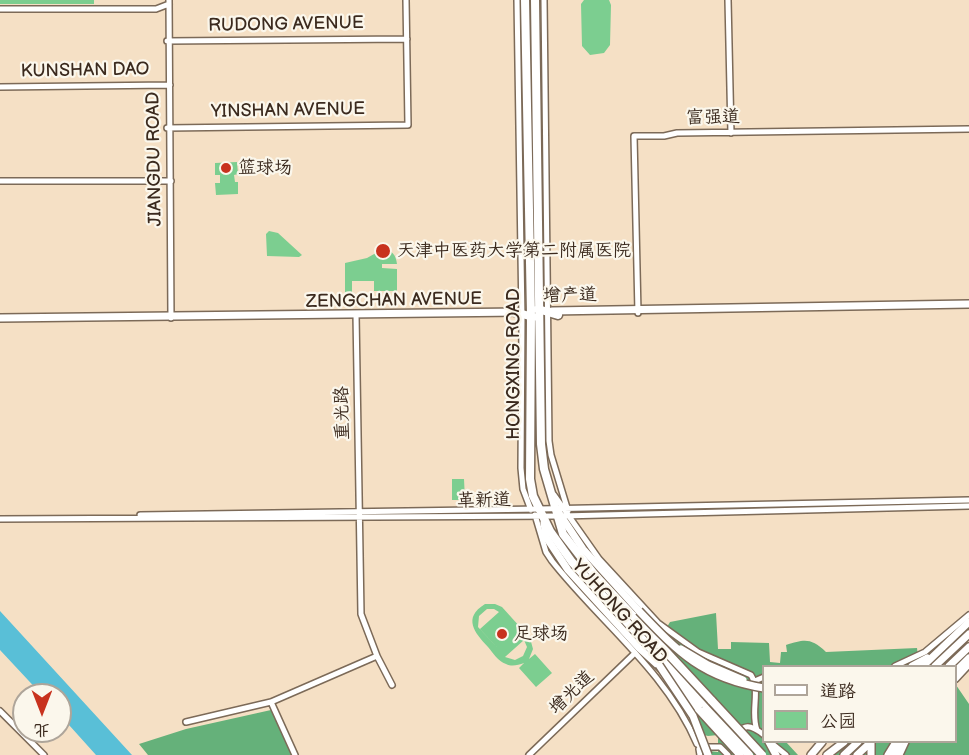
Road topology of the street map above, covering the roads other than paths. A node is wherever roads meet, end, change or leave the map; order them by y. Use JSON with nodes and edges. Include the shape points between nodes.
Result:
{"nodes":[{"id":1,"x":406,"y":0,"type":"edge"},
{"id":2,"x":517,"y":0,"type":"edge"},
{"id":3,"x":525,"y":0,"type":"edge"},
{"id":4,"x":535,"y":0,"type":"edge"},
{"id":5,"x":544,"y":0,"type":"edge"},
{"id":6,"x":728,"y":0,"type":"edge"},
{"id":7,"x":167,"y":2,"type":"edge"},
{"id":8,"x":0,"y":9,"type":"edge"},
{"id":9,"x":156,"y":9,"type":"junction"},
{"id":10,"x":165,"y":16,"type":"junction"},
{"id":11,"x":407,"y":39,"type":"junction"},
{"id":12,"x":168,"y":41,"type":"junction"},
{"id":13,"x":168,"y":85,"type":"junction"},
{"id":14,"x":0,"y":87,"type":"edge"},
{"id":15,"x":169,"y":128,"type":"junction"},
{"id":16,"x":969,"y":129,"type":"edge"},
{"id":17,"x":731,"y":133,"type":"junction"},
{"id":18,"x":0,"y":181,"type":"edge"},
{"id":19,"x":169,"y":181,"type":"junction"},
{"id":20,"x":969,"y":306,"type":"edge"},
{"id":21,"x":532,"y":312,"type":"junction"},
{"id":22,"x":638,"y":312,"type":"junction"},
{"id":23,"x":558,"y":313,"type":"joint"},
{"id":24,"x":169,"y":315,"type":"junction"},
{"id":25,"x":356,"y":315,"type":"junction"},
{"id":26,"x":0,"y":319,"type":"edge"},
{"id":27,"x":969,"y":500,"type":"edge"},
{"id":28,"x":969,"y":506,"type":"edge"},
{"id":29,"x":563,"y":512,"type":"junction"},
{"id":30,"x":537,"y":513,"type":"junction"},
{"id":31,"x":359,"y":515,"type":"junction"},
{"id":32,"x":0,"y":517,"type":"edge"},
{"id":33,"x":591,"y":577,"type":"junction"},
{"id":34,"x":969,"y":615,"type":"edge"},
{"id":35,"x":969,"y":622,"type":"edge"},
{"id":36,"x":969,"y":634,"type":"edge"},
{"id":37,"x":950,"y":640,"type":"junction"},
{"id":38,"x":969,"y":647,"type":"edge"},
{"id":39,"x":635,"y":653,"type":"junction"},
{"id":40,"x":377,"y":656,"type":"junction"},
{"id":41,"x":969,"y":658,"type":"edge"},
{"id":42,"x":897,"y":665,"type":"edge"},
{"id":43,"x":913,"y":665,"type":"edge"},
{"id":44,"x":923,"y":665,"type":"edge"},
{"id":45,"x":936,"y":665,"type":"edge"},
{"id":46,"x":950,"y":665,"type":"edge"},
{"id":47,"x":969,"y":665,"type":"edge"},
{"id":48,"x":659,"y":666,"type":"junction"},
{"id":49,"x":957,"y":670,"type":"edge"},
{"id":50,"x":747,"y":672,"type":"junction"},
{"id":51,"x":762,"y":676,"type":"edge"},
{"id":52,"x":762,"y":678,"type":"edge"},
{"id":53,"x":957,"y":678,"type":"edge"},
{"id":54,"x":755,"y":683,"type":"junction"},
{"id":55,"x":392,"y":685,"type":"dead end"},
{"id":56,"x":762,"y":685,"type":"edge"},
{"id":57,"x":271,"y":702,"type":"junction"},
{"id":58,"x":0,"y":713,"type":"edge"},
{"id":59,"x":186,"y":722,"type":"dead end"},
{"id":60,"x":745,"y":726,"type":"junction"},
{"id":61,"x":757,"y":730,"type":"junction"},
{"id":62,"x":762,"y":734,"type":"edge"},
{"id":63,"x":724,"y":742,"type":"junction"},
{"id":64,"x":772,"y":743,"type":"edge"},
{"id":65,"x":820,"y":743,"type":"edge"},
{"id":66,"x":841,"y":743,"type":"edge"},
{"id":67,"x":856,"y":743,"type":"edge"},
{"id":68,"x":869,"y":743,"type":"edge"},
{"id":69,"x":699,"y":749,"type":"edge"},
{"id":70,"x":726,"y":753,"type":"edge"},
{"id":71,"x":43,"y":755,"type":"edge"},
{"id":72,"x":295,"y":755,"type":"edge"},
{"id":73,"x":529,"y":755,"type":"edge"},
{"id":74,"x":708,"y":755,"type":"edge"},
{"id":75,"x":740,"y":755,"type":"edge"},
{"id":76,"x":749,"y":755,"type":"edge"},
{"id":77,"x":762,"y":755,"type":"edge"},
{"id":78,"x":786,"y":755,"type":"edge"},
{"id":79,"x":811,"y":755,"type":"edge"},
{"id":80,"x":826,"y":755,"type":"edge"},
{"id":81,"x":844,"y":755,"type":"edge"},
{"id":82,"x":856,"y":755,"type":"edge"}],
"edges":[{"from":1,"to":11,"type":"street"},
{"from":2,"to":21,"type":"street"},
{"from":3,"to":21,"type":"highway","name":"HONGXING ROAD"},
{"from":4,"to":21,"type":"highway","name":"HONGXING ROAD"},
{"from":5,"to":21,"type":"street"},
{"from":6,"to":17,"type":"street"},
{"from":7,"to":9,"type":"street"},
{"from":7,"to":10,"type":"street","name":"JIANGDU ROAD"},
{"from":7,"to":12,"type":"street","name":"JIANGDU ROAD"},
{"from":8,"to":9,"type":"street"},
{"from":9,"to":10,"type":"street"},
{"from":10,"to":12,"type":"street","name":"JIANGDU ROAD"},
{"from":11,"to":12,"type":"street","name":"RUDONG AVENUE"},
{"from":11,"to":15,"type":"street","name":"YINSHAN AVENUE","via":[[408,125]]},
{"from":12,"to":13,"type":"street","name":"JIANGDU ROAD"},
{"from":13,"to":14,"type":"street","name":"KUNSHAN DAO"},
{"from":13,"to":15,"type":"street","name":"JIANGDU ROAD"},
{"from":15,"to":19,"type":"street","name":"JIANGDU ROAD"},
{"from":16,"to":17,"type":"street","name":"富强道"},
{"from":17,"to":22,"type":"street","name":"富强道","via":[[634,136]]},
{"from":18,"to":19,"type":"street"},
{"from":19,"to":24,"type":"street","name":"JIANGDU ROAD"},
{"from":20,"to":22,"type":"main road"},
{"from":21,"to":23,"type":"highway"},
{"from":21,"to":25,"type":"main road"},
{"from":21,"to":29,"type":"street","via":[[550,448]]},
{"from":21,"to":29,"type":"highway","name":"HONGXING ROAD","via":[[541,330],[544,469]]},
{"from":21,"to":30,"type":"highway","name":"HONGXING ROAD","via":[[530,479]]},
{"from":21,"to":30,"type":"street","via":[[521,468],[523,489]]},
{"from":22,"to":23,"type":"main road"},
{"from":24,"to":25,"type":"main road","name":"ZENGCHAN AVENUE"},
{"from":24,"to":26,"type":"main road","name":"ZENGCHAN AVENUE"},
{"from":25,"to":31,"type":"street","name":"重光路"},
{"from":27,"to":29,"type":"street"},
{"from":28,"to":29,"type":"street"},
{"from":29,"to":30,"type":"street","name":"革新道"},
{"from":29,"to":33,"type":"highway","name":"YUHONG ROAD","via":[[563,534]]},
{"from":29,"to":50,"type":"street","name":"YUHONG ROAD","via":[[599,559],[658,623],[698,652]]},
{"from":30,"to":31,"type":"street","name":"革新道"},
{"from":30,"to":33,"type":"highway","name":"YUHONG ROAD"},
{"from":30,"to":39,"type":"street","name":"YUHONG ROAD","via":[[546,552],[552,561]]},
{"from":31,"to":32,"type":"street","name":"革新道"},
{"from":31,"to":40,"type":"street","name":"重光路","via":[[361,614]]},
{"from":33,"to":48,"type":"main road","via":[[639,648]]},
{"from":33,"to":56,"type":"main road","bridge":true,"via":[[663,636],[716,669]]},
{"from":33,"to":76,"type":"highway","name":"YUHONG ROAD","bridge":true},
{"from":33,"to":77,"type":"highway","name":"YUHONG ROAD","bridge":true},
{"from":34,"to":42,"type":"street","via":[[931,648]]},
{"from":35,"to":37,"type":"main road"},
{"from":36,"to":45,"type":"main road"},
{"from":37,"to":43,"type":"main road"},
{"from":37,"to":44,"type":"main road"},
{"from":38,"to":46,"type":"main road"},
{"from":39,"to":69,"type":"street","name":"YUHONG ROAD","via":[[678,706]]},
{"from":39,"to":73,"type":"street","name":"增光道"},
{"from":40,"to":55,"type":"street","name":"重光路"},
{"from":40,"to":57,"type":"street"},
{"from":41,"to":49,"type":"main road"},
{"from":47,"to":53,"type":"street"},
{"from":48,"to":74,"type":"main road","bridge":true,"via":[[693,716]]},
{"from":48,"to":75,"type":"main road","bridge":true},
{"from":50,"to":51,"type":"street","name":"YUHONG ROAD"},
{"from":50,"to":54,"type":"street"},
{"from":52,"to":54,"type":"street","name":"YUHONG ROAD"},
{"from":54,"to":60,"type":"street","via":[[752,717]]},
{"from":54,"to":61,"type":"street"},
{"from":57,"to":59,"type":"street"},
{"from":57,"to":72,"type":"street"},
{"from":58,"to":71,"type":"street"},
{"from":60,"to":61,"type":"street"},
{"from":60,"to":63,"type":"street"},
{"from":61,"to":62,"type":"street"},
{"from":63,"to":69,"type":"street"},
{"from":63,"to":70,"type":"street"},
{"from":64,"to":78,"type":"street"},
{"from":65,"to":79,"type":"main road"},
{"from":66,"to":80,"type":"main road"},
{"from":67,"to":81,"type":"main road"},
{"from":68,"to":82,"type":"main road"},
{"from":69,"to":70,"type":"street","via":[[720,747]]}]}
